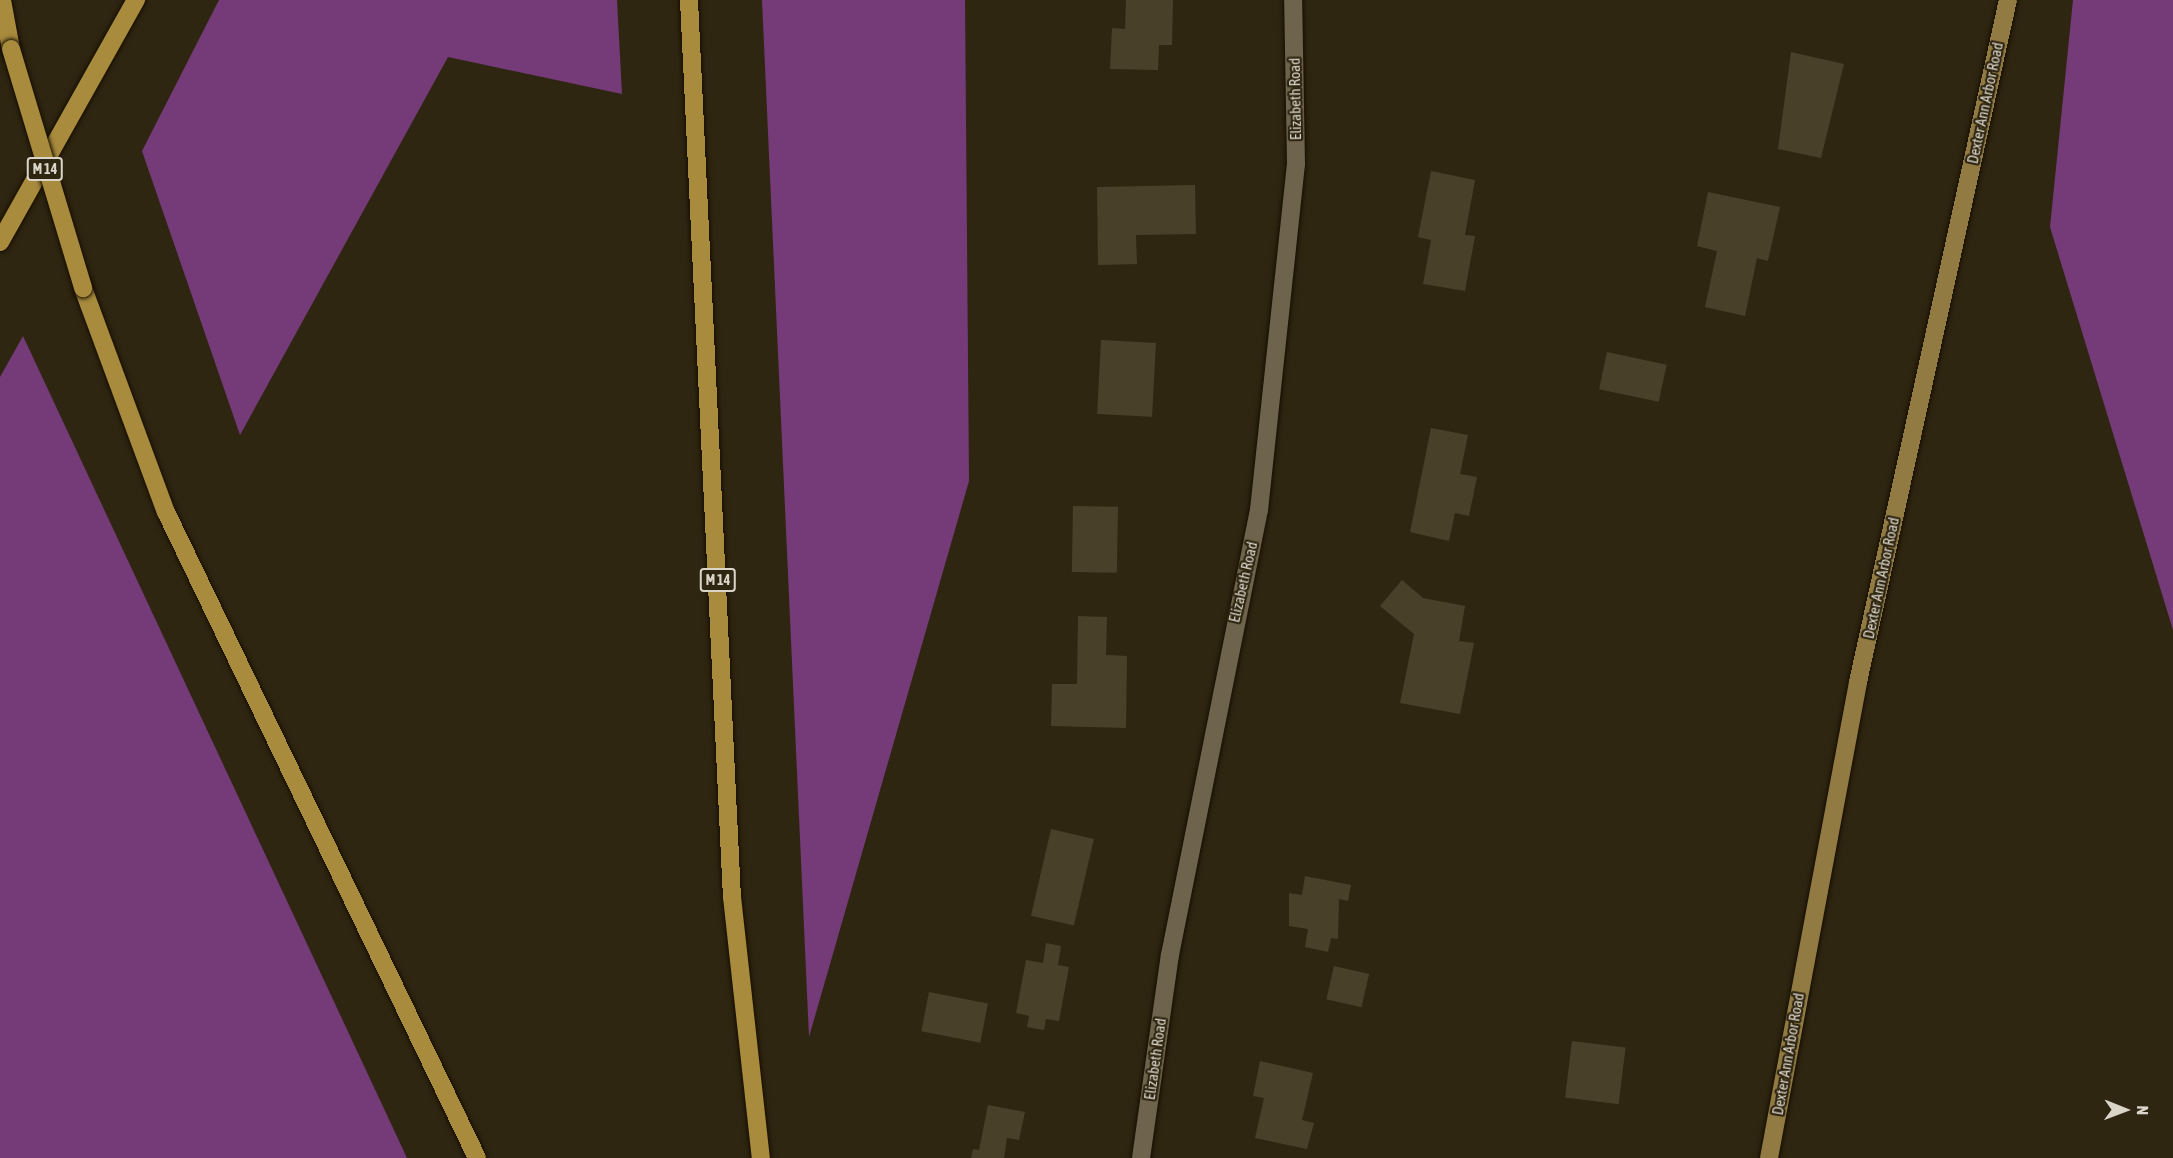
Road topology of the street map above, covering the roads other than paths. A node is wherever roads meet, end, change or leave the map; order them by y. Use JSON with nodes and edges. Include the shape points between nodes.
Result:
{"nodes":[{"id":1,"x":2,"y":0,"type":"edge"},
{"id":2,"x":136,"y":0,"type":"edge"},
{"id":3,"x":689,"y":0,"type":"edge"},
{"id":4,"x":1293,"y":0,"type":"edge"},
{"id":5,"x":2008,"y":0,"type":"edge"},
{"id":6,"x":0,"y":242,"type":"edge"},
{"id":7,"x":477,"y":1158,"type":"edge"},
{"id":8,"x":761,"y":1158,"type":"edge"},
{"id":9,"x":1141,"y":1158,"type":"edge"},
{"id":10,"x":1769,"y":1158,"type":"edge"}],
"edges":[{"from":1,"to":7,"type":"highway","number":"M 14","bridge":true,"via":[[11,49],[83,288],[166,512]]},
{"from":2,"to":6,"type":"highway"},
{"from":3,"to":8,"type":"highway","number":"M 14","via":[[732,897]]},
{"from":4,"to":9,"type":"street","name":"Elizabeth Road","via":[[1296,164],[1259,510],[1172,944]]},
{"from":5,"to":10,"type":"main road","name":"Dexter Ann Arbor Road","via":[[1858,682]]}]}
